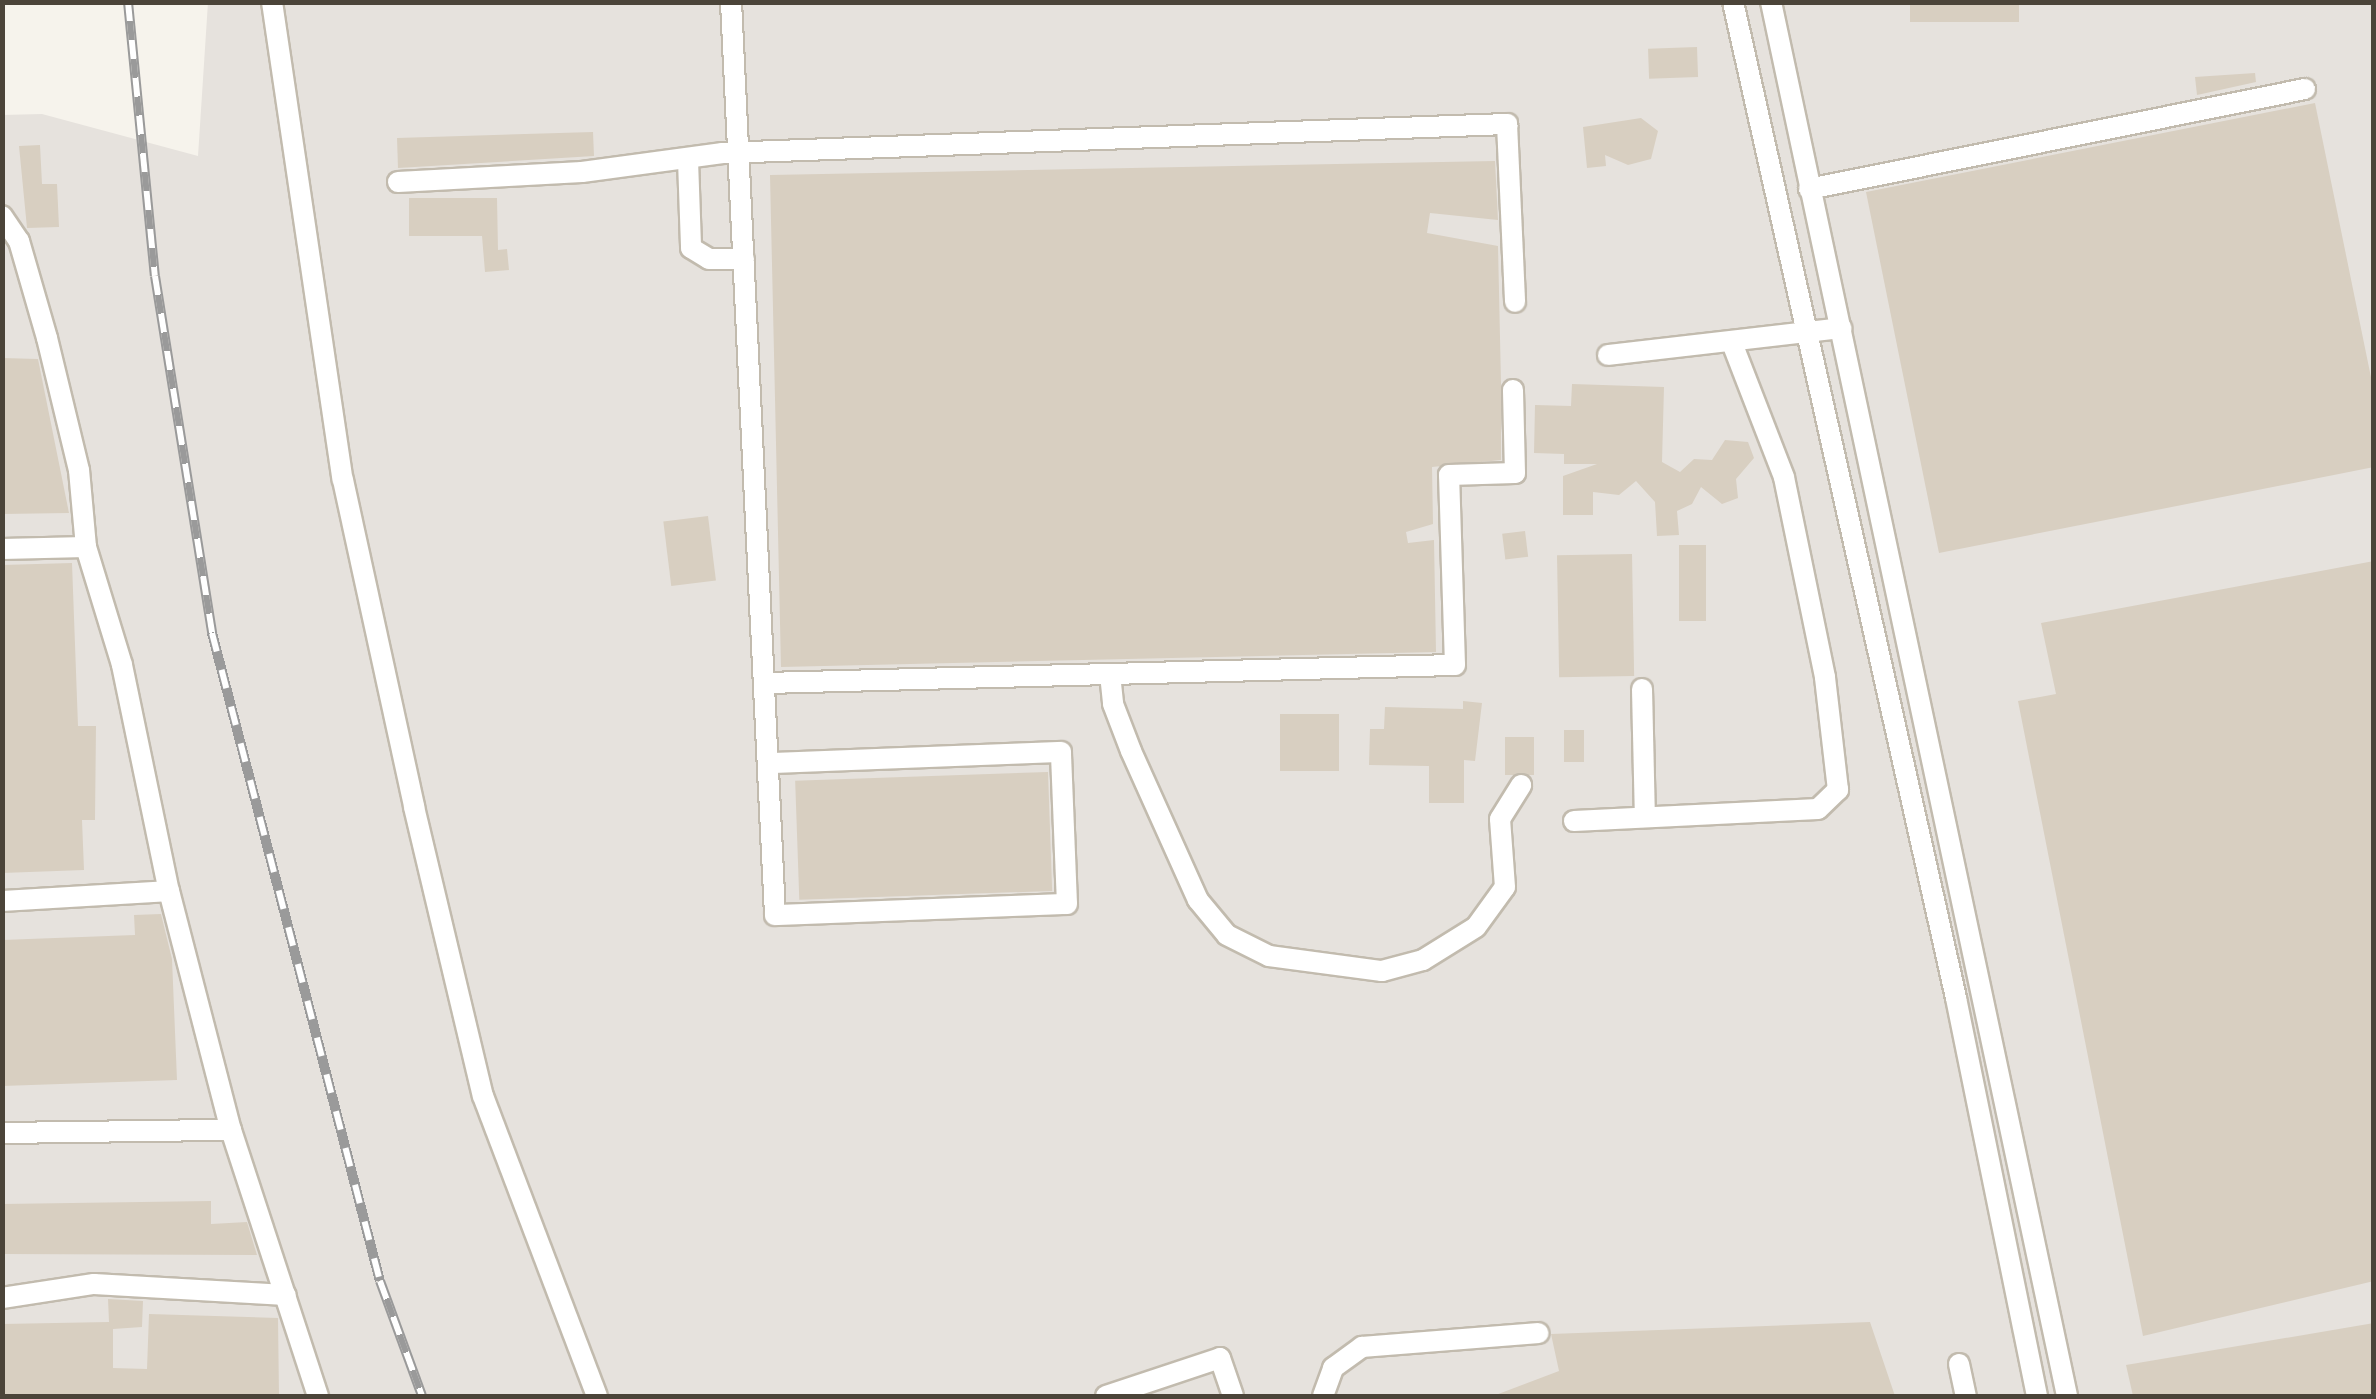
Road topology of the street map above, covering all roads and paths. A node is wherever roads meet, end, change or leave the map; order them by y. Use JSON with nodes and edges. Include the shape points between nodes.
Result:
{"nodes":[{"id":1,"x":272,"y":2,"type":"edge"},
{"id":2,"x":731,"y":2,"type":"edge"},
{"id":3,"x":1734,"y":2,"type":"edge"},
{"id":4,"x":1770,"y":2,"type":"edge"},
{"id":5,"x":2305,"y":89,"type":"dead end"},
{"id":6,"x":739,"y":153,"type":"junction"},
{"id":7,"x":688,"y":160,"type":"junction"},
{"id":8,"x":398,"y":182,"type":"dead end"},
{"id":9,"x":1809,"y":189,"type":"junction"},
{"id":10,"x":2,"y":216,"type":"edge"},
{"id":11,"x":744,"y":259,"type":"junction"},
{"id":12,"x":1515,"y":302,"type":"dead end"},
{"id":13,"x":1841,"y":328,"type":"junction"},
{"id":14,"x":1808,"y":335,"type":"junction"},
{"id":15,"x":1732,"y":343,"type":"junction"},
{"id":16,"x":1608,"y":355,"type":"dead end"},
{"id":17,"x":1513,"y":390,"type":"dead end"},
{"id":18,"x":86,"y":546,"type":"junction"},
{"id":19,"x":2,"y":549,"type":"edge"},
{"id":20,"x":1110,"y":674,"type":"junction"},
{"id":21,"x":766,"y":683,"type":"junction"},
{"id":22,"x":1642,"y":689,"type":"dead end"},
{"id":23,"x":770,"y":763,"type":"junction"},
{"id":24,"x":1521,"y":785,"type":"dead end"},
{"id":25,"x":1645,"y":818,"type":"junction"},
{"id":26,"x":1574,"y":820,"type":"dead end"},
{"id":27,"x":169,"y":891,"type":"junction"},
{"id":28,"x":2,"y":901,"type":"edge"},
{"id":29,"x":1978,"y":992,"type":"junction"},
{"id":30,"x":1956,"y":998,"type":"junction"},
{"id":31,"x":231,"y":1130,"type":"junction"},
{"id":32,"x":2,"y":1133,"type":"edge"},
{"id":33,"x":286,"y":1295,"type":"junction"},
{"id":34,"x":2,"y":1298,"type":"edge"},
{"id":35,"x":1538,"y":1333,"type":"dead end"},
{"id":36,"x":1959,"y":1364,"type":"dead end"},
{"id":37,"x":318,"y":1396,"type":"edge"},
{"id":38,"x":596,"y":1396,"type":"edge"},
{"id":39,"x":1106,"y":1396,"type":"edge"},
{"id":40,"x":1233,"y":1396,"type":"edge"},
{"id":41,"x":1323,"y":1396,"type":"edge"},
{"id":42,"x":1966,"y":1396,"type":"edge"},
{"id":43,"x":2037,"y":1396,"type":"edge"},
{"id":44,"x":2067,"y":1396,"type":"edge"}],
"edges":[{"from":1,"to":38,"type":"street","via":[[281,98],[343,480],[414,807],[484,1096]]},
{"from":2,"to":6,"type":"street"},
{"from":3,"to":14,"type":"street"},
{"from":4,"to":9,"type":"street"},
{"from":5,"to":9,"type":"street"},
{"from":6,"to":7,"type":"street"},
{"from":6,"to":11,"type":"street"},
{"from":6,"to":12,"type":"street","via":[[1508,124]]},
{"from":7,"to":8,"type":"street"},
{"from":7,"to":11,"type":"street","via":[[691,248],[709,259]]},
{"from":9,"to":13,"type":"street"},
{"from":10,"to":18,"type":"street","via":[[18,241],[48,338],[80,470]]},
{"from":11,"to":21,"type":"street"},
{"from":13,"to":14,"type":"street"},
{"from":13,"to":29,"type":"street"},
{"from":14,"to":15,"type":"street"},
{"from":14,"to":30,"type":"street"},
{"from":15,"to":16,"type":"street"},
{"from":15,"to":25,"type":"street","via":[[1784,477],[1825,678],[1838,790],[1818,809]]},
{"from":17,"to":20,"type":"street","via":[[1516,473],[1449,475],[1454,665]]},
{"from":18,"to":19,"type":"street"},
{"from":18,"to":27,"type":"street","via":[[122,665]]},
{"from":20,"to":21,"type":"street"},
{"from":20,"to":24,"type":"street","via":[[1131,751],[1198,900],[1226,936],[1268,956],[1382,970],[1422,960],[1476,927],[1505,887],[1500,818]]},
{"from":21,"to":23,"type":"street"},
{"from":22,"to":25,"type":"street"},
{"from":23,"to":23,"type":"street","via":[[776,915],[1067,904],[1061,752]]},
{"from":25,"to":26,"type":"street"},
{"from":27,"to":28,"type":"street"},
{"from":27,"to":31,"type":"street"},
{"from":29,"to":30,"type":"street"},
{"from":29,"to":44,"type":"street"},
{"from":30,"to":43,"type":"street"},
{"from":31,"to":32,"type":"street"},
{"from":31,"to":33,"type":"street"},
{"from":33,"to":34,"type":"street","via":[[94,1284]]},
{"from":33,"to":37,"type":"street"},
{"from":35,"to":41,"type":"street","via":[[1362,1347],[1334,1368]]},
{"from":36,"to":42,"type":"street"},
{"from":39,"to":40,"type":"street","via":[[1220,1358]]}]}
